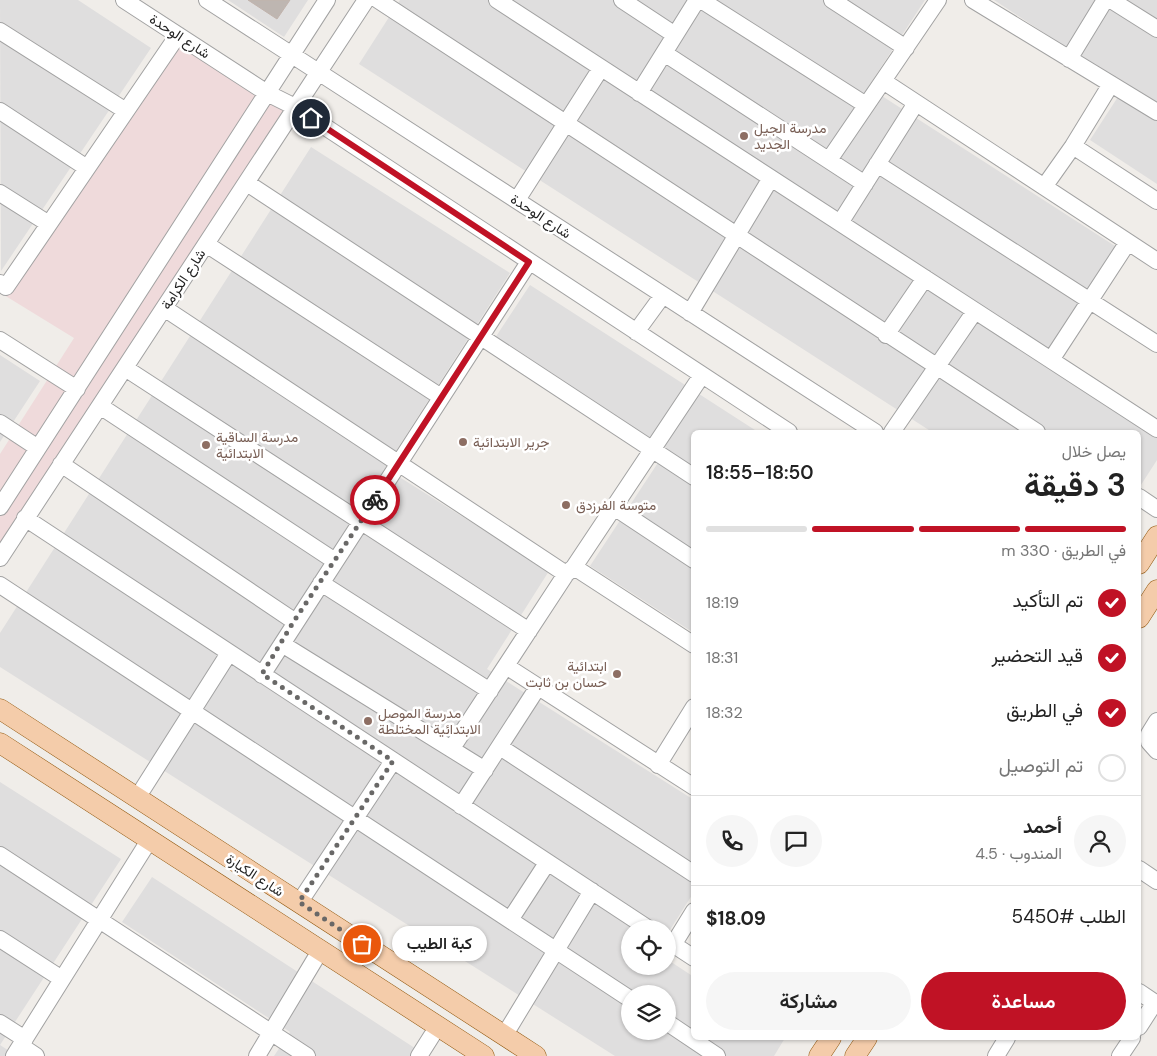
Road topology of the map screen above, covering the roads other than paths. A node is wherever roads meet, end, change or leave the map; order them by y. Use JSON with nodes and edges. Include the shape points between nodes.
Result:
{"nodes":[{"id":1,"x":124,"y":0,"type":"edge"},
{"id":2,"x":207,"y":0,"type":"edge"},
{"id":3,"x":327,"y":0,"type":"edge"},
{"id":4,"x":366,"y":0,"type":"edge"},
{"id":5,"x":378,"y":0,"type":"edge"},
{"id":6,"x":496,"y":0,"type":"edge"},
{"id":7,"x":622,"y":0,"type":"edge"},
{"id":8,"x":699,"y":0,"type":"edge"},
{"id":9,"x":832,"y":0,"type":"edge"},
{"id":10,"x":938,"y":0,"type":"edge"},
{"id":11,"x":973,"y":0,"type":"edge"},
{"id":12,"x":1105,"y":0,"type":"edge"},
{"id":13,"x":1111,"y":0,"type":"edge"},
{"id":14,"x":1155,"y":23,"type":"edge"},
{"id":15,"x":0,"y":31,"type":"edge"},
{"id":16,"x":178,"y":35,"type":"junction"},
{"id":17,"x":675,"y":35,"type":"junction"},
{"id":18,"x":906,"y":48,"type":"junction"},
{"id":19,"x":664,"y":53,"type":"junction"},
{"id":20,"x":292,"y":55,"type":"junction"},
{"id":21,"x":1069,"y":59,"type":"junction"},
{"id":22,"x":601,"y":68,"type":"junction"},
{"id":23,"x":320,"y":73,"type":"junction"},
{"id":24,"x":883,"y":81,"type":"junction"},
{"id":25,"x":1111,"y":84,"type":"junction"},
{"id":26,"x":267,"y":93,"type":"junction"},
{"id":27,"x":639,"y":93,"type":"junction"},
{"id":28,"x":916,"y":102,"type":"junction"},
{"id":29,"x":866,"y":106,"type":"junction"},
{"id":30,"x":295,"y":107,"type":"junction"},
{"id":31,"x":0,"y":111,"type":"edge"},
{"id":32,"x":126,"y":111,"type":"junction"},
{"id":33,"x":1157,"y":112,"type":"edge"},
{"id":34,"x":566,"y":124,"type":"junction"},
{"id":35,"x":1073,"y":146,"type":"junction"},
{"id":36,"x":829,"y":160,"type":"junction"},
{"id":37,"x":877,"y":164,"type":"junction"},
{"id":38,"x":87,"y":168,"type":"junction"},
{"id":39,"x":771,"y":178,"type":"junction"},
{"id":40,"x":246,"y":183,"type":"junction"},
{"id":41,"x":864,"y":184,"type":"junction"},
{"id":42,"x":1044,"y":187,"type":"junction"},
{"id":43,"x":0,"y":193,"type":"edge"},
{"id":44,"x":516,"y":200,"type":"junction"},
{"id":45,"x":1157,"y":201,"type":"edge"},
{"id":46,"x":840,"y":223,"type":"junction"},
{"id":47,"x":49,"y":224,"type":"junction"},
{"id":48,"x":736,"y":236,"type":"junction"},
{"id":49,"x":1128,"y":242,"type":"junction"},
{"id":50,"x":206,"y":244,"type":"junction"},
{"id":51,"x":1157,"y":261,"type":"edge"},
{"id":52,"x":529,"y":262,"type":"junction"},
{"id":53,"x":925,"y":278,"type":"junction"},
{"id":54,"x":0,"y":283,"type":"edge"},
{"id":55,"x":663,"y":295,"type":"junction"},
{"id":56,"x":1090,"y":301,"type":"junction"},
{"id":57,"x":164,"y":308,"type":"junction"},
{"id":58,"x":975,"y":311,"type":"junction"},
{"id":59,"x":690,"y":313,"type":"junction"},
{"id":60,"x":636,"y":332,"type":"junction"},
{"id":61,"x":886,"y":335,"type":"junction"},
{"id":62,"x":480,"y":337,"type":"junction"},
{"id":63,"x":0,"y":340,"type":"edge"},
{"id":64,"x":1157,"y":344,"type":"edge"},
{"id":65,"x":1051,"y":360,"type":"junction"},
{"id":66,"x":125,"y":368,"type":"junction"},
{"id":67,"x":936,"y":368,"type":"junction"},
{"id":68,"x":702,"y":375,"type":"junction"},
{"id":69,"x":77,"y":388,"type":"junction"},
{"id":70,"x":441,"y":397,"type":"junction"},
{"id":71,"x":100,"y":406,"type":"junction"},
{"id":72,"x":0,"y":423,"type":"edge"},
{"id":73,"x":1157,"y":429,"type":"edge"},
{"id":74,"x":786,"y":430,"type":"edge"},
{"id":75,"x":872,"y":430,"type":"edge"},
{"id":76,"x":893,"y":430,"type":"edge"},
{"id":77,"x":1034,"y":430,"type":"edge"},
{"id":78,"x":38,"y":448,"type":"junction"},
{"id":79,"x":652,"y":450,"type":"junction"},
{"id":80,"x":398,"y":463,"type":"junction"},
{"id":81,"x":61,"y":464,"type":"junction"},
{"id":82,"x":691,"y":475,"type":"edge"},
{"id":83,"x":1141,"y":498,"type":"edge"},
{"id":84,"x":0,"y":506,"type":"edge"},
{"id":85,"x":614,"y":507,"type":"junction"},
{"id":86,"x":1157,"y":509,"type":"edge"},
{"id":87,"x":25,"y":518,"type":"junction"},
{"id":88,"x":361,"y":522,"type":"junction"},
{"id":89,"x":1157,"y":536,"type":"edge"},
{"id":90,"x":0,"y":558,"type":"edge"},
{"id":91,"x":691,"y":558,"type":"edge"},
{"id":92,"x":335,"y":561,"type":"junction"},
{"id":93,"x":1141,"y":561,"type":"edge"},
{"id":94,"x":570,"y":570,"type":"junction"},
{"id":95,"x":321,"y":583,"type":"junction"},
{"id":96,"x":0,"y":585,"type":"edge"},
{"id":97,"x":1157,"y":590,"type":"edge"},
{"id":98,"x":1141,"y":615,"type":"edge"},
{"id":99,"x":294,"y":621,"type":"junction"},
{"id":100,"x":528,"y":631,"type":"junction"},
{"id":101,"x":691,"y":640,"type":"edge"},
{"id":102,"x":282,"y":644,"type":"junction"},
{"id":103,"x":229,"y":653,"type":"junction"},
{"id":104,"x":506,"y":666,"type":"junction"},
{"id":105,"x":262,"y":674,"type":"junction"},
{"id":106,"x":538,"y":687,"type":"junction"},
{"id":107,"x":490,"y":691,"type":"junction"},
{"id":108,"x":0,"y":709,"type":"edge"},
{"id":109,"x":193,"y":712,"type":"junction"},
{"id":110,"x":691,"y":720,"type":"edge"},
{"id":111,"x":1157,"y":722,"type":"edge"},
{"id":112,"x":688,"y":732,"type":"edge"},
{"id":113,"x":0,"y":743,"type":"edge"},
{"id":114,"x":500,"y":747,"type":"junction"},
{"id":115,"x":452,"y":748,"type":"junction"},
{"id":116,"x":1157,"y":751,"type":"edge"},
{"id":117,"x":393,"y":761,"type":"junction"},
{"id":118,"x":658,"y":765,"type":"junction"},
{"id":119,"x":485,"y":770,"type":"junction"},
{"id":120,"x":691,"y":785,"type":"edge"},
{"id":121,"x":137,"y":798,"type":"junction"},
{"id":122,"x":461,"y":806,"type":"junction"},
{"id":123,"x":355,"y":818,"type":"junction"},
{"id":124,"x":150,"y":839,"type":"junction"},
{"id":125,"x":0,"y":855,"type":"edge"},
{"id":126,"x":547,"y":863,"type":"junction"},
{"id":127,"x":1141,"y":870,"type":"edge"},
{"id":128,"x":691,"y":872,"type":"edge"},
{"id":129,"x":1157,"y":881,"type":"edge"},
{"id":130,"x":278,"y":890,"type":"junction"},
{"id":131,"x":592,"y":892,"type":"junction"},
{"id":132,"x":299,"y":902,"type":"junction"},
{"id":133,"x":264,"y":913,"type":"junction"},
{"id":134,"x":691,"y":916,"type":"edge"},
{"id":135,"x":99,"y":920,"type":"junction"},
{"id":136,"x":510,"y":920,"type":"junction"},
{"id":137,"x":635,"y":920,"type":"edge"},
{"id":138,"x":676,"y":935,"type":"edge"},
{"id":139,"x":0,"y":939,"type":"edge"},
{"id":140,"x":676,"y":947,"type":"edge"},
{"id":141,"x":320,"y":950,"type":"junction"},
{"id":142,"x":555,"y":950,"type":"junction"},
{"id":143,"x":691,"y":956,"type":"edge"},
{"id":144,"x":62,"y":979,"type":"junction"},
{"id":145,"x":621,"y":993,"type":"edge"},
{"id":146,"x":1141,"y":993,"type":"edge"},
{"id":147,"x":1156,"y":1003,"type":"edge"},
{"id":148,"x":0,"y":1023,"type":"edge"},
{"id":149,"x":1141,"y":1024,"type":"edge"},
{"id":150,"x":438,"y":1026,"type":"junction"},
{"id":151,"x":676,"y":1029,"type":"edge"},
{"id":152,"x":271,"y":1032,"type":"junction"},
{"id":153,"x":504,"y":1036,"type":"junction"},
{"id":154,"x":691,"y":1039,"type":"edge"},
{"id":155,"x":692,"y":1040,"type":"edge"},
{"id":156,"x":866,"y":1040,"type":"edge"},
{"id":157,"x":1006,"y":1040,"type":"edge"},
{"id":158,"x":1131,"y":1040,"type":"edge"},
{"id":159,"x":20,"y":1047,"type":"edge"},
{"id":160,"x":1123,"y":1055,"type":"edge"},
{"id":161,"x":36,"y":1056,"type":"edge"},
{"id":162,"x":257,"y":1056,"type":"edge"},
{"id":163,"x":307,"y":1056,"type":"edge"},
{"id":164,"x":419,"y":1056,"type":"edge"},
{"id":165,"x":484,"y":1056,"type":"edge"},
{"id":166,"x":536,"y":1056,"type":"edge"},
{"id":167,"x":717,"y":1056,"type":"edge"},
{"id":168,"x":855,"y":1056,"type":"edge"},
{"id":169,"x":996,"y":1056,"type":"edge"}],
"edges":[{"from":1,"to":16,"type":"street","name":"شارع الوحدة"},
{"from":2,"to":20,"type":"street","name":"شارع الوحدة"},
{"from":3,"to":20,"type":"street"},
{"from":4,"to":23,"type":"street","name":"شارع الكرامة"},
{"from":5,"to":34,"type":"street"},
{"from":6,"to":22,"type":"street"},
{"from":7,"to":17,"type":"street"},
{"from":8,"to":17,"type":"street"},
{"from":8,"to":29,"type":"street"},
{"from":9,"to":18,"type":"street"},
{"from":10,"to":18,"type":"street"},
{"from":11,"to":21,"type":"street"},
{"from":12,"to":21,"type":"street"},
{"from":13,"to":14,"type":"street"},
{"from":15,"to":32,"type":"street"},
{"from":16,"to":26,"type":"street","name":"شارع الوحدة"},
{"from":16,"to":32,"type":"street"},
{"from":17,"to":19,"type":"street"},
{"from":18,"to":24,"type":"street"},
{"from":19,"to":27,"type":"street"},
{"from":19,"to":36,"type":"street"},
{"from":20,"to":23,"type":"street","name":"شارع الوحدة"},
{"from":20,"to":26,"type":"street"},
{"from":21,"to":25,"type":"street"},
{"from":22,"to":27,"type":"street"},
{"from":22,"to":34,"type":"street"},
{"from":23,"to":30,"type":"street","name":"شارع الكرامة"},
{"from":23,"to":44,"type":"street","name":"شارع الوحدة"},
{"from":24,"to":28,"type":"street"},
{"from":24,"to":29,"type":"street"},
{"from":25,"to":33,"type":"street"},
{"from":25,"to":35,"type":"street"},
{"from":26,"to":30,"type":"street","name":"شارع الوحدة"},
{"from":26,"to":69,"type":"street"},
{"from":27,"to":39,"type":"street"},
{"from":28,"to":37,"type":"street"},
{"from":28,"to":42,"type":"street"},
{"from":29,"to":36,"type":"street"},
{"from":30,"to":40,"type":"street","name":"شارع الكرامة"},
{"from":30,"to":52,"type":"street","name":"شارع الوحدة"},
{"from":31,"to":38,"type":"street"},
{"from":32,"to":38,"type":"street"},
{"from":34,"to":44,"type":"street"},
{"from":34,"to":48,"type":"street"},
{"from":35,"to":42,"type":"street"},
{"from":35,"to":45,"type":"street"},
{"from":36,"to":41,"type":"street"},
{"from":37,"to":41,"type":"street"},
{"from":37,"to":56,"type":"street"},
{"from":38,"to":47,"type":"street"},
{"from":39,"to":46,"type":"street"},
{"from":39,"to":48,"type":"street"},
{"from":40,"to":50,"type":"street","name":"شارع الكرامة"},
{"from":40,"to":62,"type":"street"},
{"from":41,"to":46,"type":"street"},
{"from":42,"to":49,"type":"street"},
{"from":43,"to":47,"type":"street"},
{"from":44,"to":55,"type":"street","name":"شارع الوحدة"},
{"from":46,"to":53,"type":"street"},
{"from":47,"to":54,"type":"street","via":[[6,287]]},
{"from":48,"to":59,"type":"street"},
{"from":48,"to":61,"type":"street"},
{"from":49,"to":51,"type":"street"},
{"from":49,"to":56,"type":"street"},
{"from":50,"to":57,"type":"street","name":"شارع الكرامة"},
{"from":50,"to":70,"type":"street"},
{"from":52,"to":60,"type":"street","name":"شارع الوحدة"},
{"from":52,"to":62,"type":"street"},
{"from":53,"to":58,"type":"street"},
{"from":53,"to":61,"type":"street"},
{"from":55,"to":59,"type":"street","name":"شارع الوحدة"},
{"from":55,"to":60,"type":"street"},
{"from":56,"to":64,"type":"street"},
{"from":56,"to":65,"type":"street"},
{"from":57,"to":66,"type":"street","name":"شارع الكرامة"},
{"from":57,"to":80,"type":"street"},
{"from":58,"to":65,"type":"street"},
{"from":58,"to":67,"type":"street"},
{"from":59,"to":75,"type":"street","name":"شارع الوحدة"},
{"from":60,"to":68,"type":"street","name":"شارع الوحدة"},
{"from":61,"to":67,"type":"street"},
{"from":62,"to":70,"type":"street"},
{"from":62,"to":79,"type":"street"},
{"from":63,"to":69,"type":"street"},
{"from":65,"to":73,"type":"street"},
{"from":66,"to":71,"type":"street","name":"شارع الكرامة"},
{"from":66,"to":88,"type":"street"},
{"from":67,"to":76,"type":"street"},
{"from":67,"to":77,"type":"street"},
{"from":68,"to":74,"type":"street","name":"شارع الوحدة"},
{"from":68,"to":79,"type":"street"},
{"from":69,"to":78,"type":"street"},
{"from":70,"to":80,"type":"street"},
{"from":71,"to":81,"type":"street","name":"شارع الكرامة"},
{"from":71,"to":92,"type":"street"},
{"from":72,"to":78,"type":"street"},
{"from":78,"to":84,"type":"street"},
{"from":79,"to":82,"type":"street"},
{"from":79,"to":85,"type":"street"},
{"from":80,"to":88,"type":"street"},
{"from":80,"to":94,"type":"street"},
{"from":81,"to":87,"type":"street","name":"شارع الكرامة"},
{"from":81,"to":99,"type":"street"},
{"from":83,"to":86,"type":"street"},
{"from":85,"to":91,"type":"street"},
{"from":85,"to":94,"type":"street"},
{"from":87,"to":90,"type":"street","name":"شارع الكرامة"},
{"from":87,"to":103,"type":"street"},
{"from":88,"to":92,"type":"street"},
{"from":88,"to":100,"type":"street"},
{"from":89,"to":93,"type":"main road"},
{"from":92,"to":95,"type":"street"},
{"from":94,"to":100,"type":"street"},
{"from":94,"to":101,"type":"street"},
{"from":95,"to":99,"type":"street"},
{"from":95,"to":107,"type":"street"},
{"from":96,"to":109,"type":"street"},
{"from":97,"to":98,"type":"main road"},
{"from":99,"to":102,"type":"street"},
{"from":100,"to":104,"type":"street"},
{"from":102,"to":105,"type":"street"},
{"from":102,"to":115,"type":"street"},
{"from":103,"to":105,"type":"street"},
{"from":103,"to":109,"type":"street"},
{"from":104,"to":106,"type":"street"},
{"from":104,"to":107,"type":"street"},
{"from":105,"to":117,"type":"street"},
{"from":106,"to":114,"type":"street"},
{"from":106,"to":118,"type":"street"},
{"from":107,"to":115,"type":"street"},
{"from":108,"to":121,"type":"main road","name":"شارع الكيارة"},
{"from":109,"to":121,"type":"street"},
{"from":109,"to":123,"type":"street"},
{"from":110,"to":112,"type":"street"},
{"from":111,"to":116,"type":"street","via":[[1148,742]]},
{"from":112,"to":118,"type":"street"},
{"from":113,"to":124,"type":"main road","name":"شارع الكيارة"},
{"from":114,"to":119,"type":"street"},
{"from":114,"to":128,"type":"street"},
{"from":115,"to":119,"type":"street"},
{"from":117,"to":122,"type":"street"},
{"from":117,"to":123,"type":"street"},
{"from":118,"to":120,"type":"street"},
{"from":119,"to":122,"type":"street"},
{"from":121,"to":130,"type":"main road","name":"شارع الكيارة"},
{"from":122,"to":126,"type":"street"},
{"from":123,"to":132,"type":"street"},
{"from":123,"to":136,"type":"street"},
{"from":124,"to":133,"type":"main road","name":"شارع الكيارة"},
{"from":124,"to":135,"type":"street"},
{"from":125,"to":135,"type":"street"},
{"from":126,"to":131,"type":"street"},
{"from":126,"to":136,"type":"street"},
{"from":127,"to":129,"type":"street"},
{"from":130,"to":132,"type":"main road","name":"شارع الكيارة"},
{"from":130,"to":133,"type":"main road"},
{"from":131,"to":137,"type":"street"},
{"from":131,"to":142,"type":"street"},
{"from":132,"to":153,"type":"main road","name":"شارع الكيارة"},
{"from":133,"to":141,"type":"main road","name":"شارع الكيارة"},
{"from":134,"to":138,"type":"street"},
{"from":135,"to":144,"type":"street"},
{"from":135,"to":152,"type":"street"},
{"from":136,"to":142,"type":"street"},
{"from":139,"to":144,"type":"street"},
{"from":140,"to":143,"type":"street"},
{"from":141,"to":150,"type":"main road","name":"شارع الكيارة"},
{"from":141,"to":152,"type":"street"},
{"from":142,"to":145,"type":"street"},
{"from":142,"to":153,"type":"street"},
{"from":144,"to":159,"type":"street"},
{"from":146,"to":147,"type":"street"},
{"from":147,"to":149,"type":"street"},
{"from":148,"to":159,"type":"street"},
{"from":150,"to":164,"type":"street"},
{"from":150,"to":165,"type":"main road","name":"شارع الكيارة"},
{"from":151,"to":154,"type":"street"},
{"from":152,"to":162,"type":"street"},
{"from":152,"to":163,"type":"street"},
{"from":153,"to":166,"type":"main road","name":"شارع الكيارة"},
{"from":155,"to":167,"type":"street"},
{"from":156,"to":168,"type":"main road"},
{"from":157,"to":169,"type":"street"},
{"from":158,"to":160,"type":"street"},
{"from":159,"to":161,"type":"street"}]}
